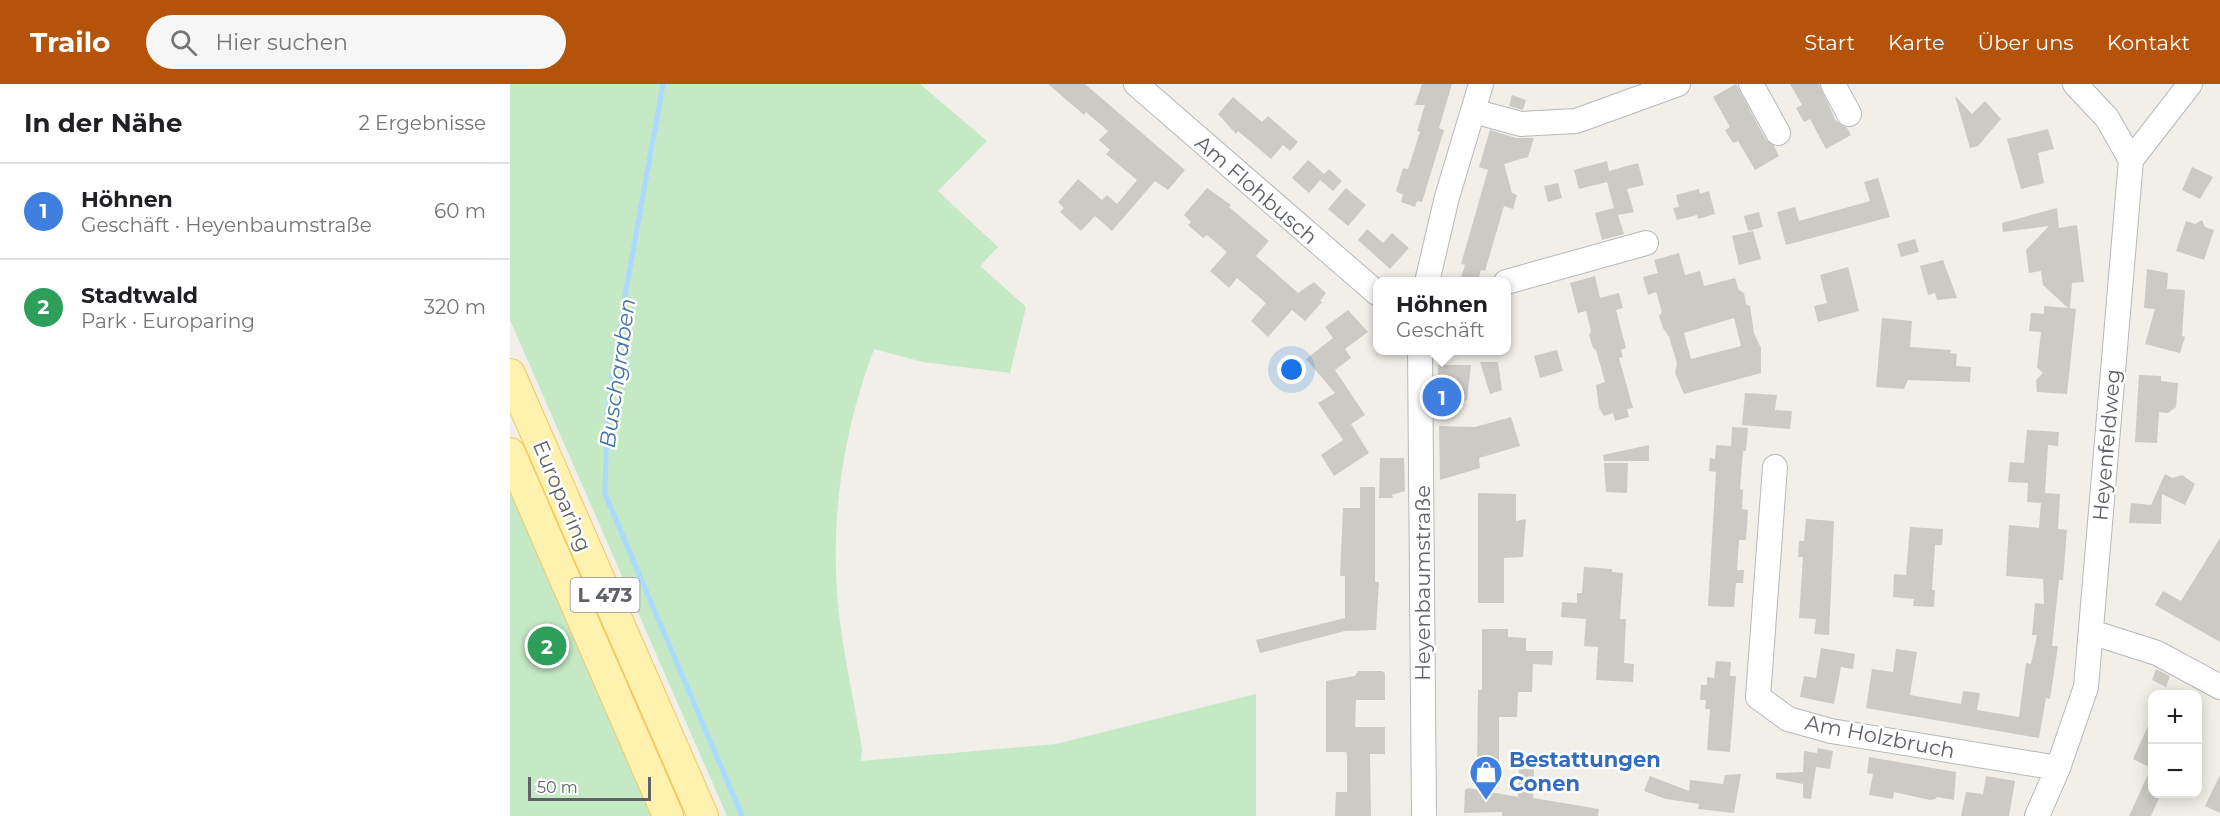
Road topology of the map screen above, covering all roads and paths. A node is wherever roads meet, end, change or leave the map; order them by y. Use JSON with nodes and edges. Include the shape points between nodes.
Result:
{"nodes":[{"id":1,"x":1136,"y":84,"type":"edge"},
{"id":2,"x":1481,"y":84,"type":"edge"},
{"id":3,"x":1678,"y":84,"type":"edge"},
{"id":4,"x":1751,"y":84,"type":"edge"},
{"id":5,"x":1833,"y":84,"type":"edge"},
{"id":6,"x":2075,"y":84,"type":"edge"},
{"id":7,"x":2190,"y":84,"type":"edge"},
{"id":8,"x":1473,"y":111,"type":"junction"},
{"id":9,"x":1849,"y":114,"type":"dead end"},
{"id":10,"x":1778,"y":133,"type":"dead end"},
{"id":11,"x":2131,"y":160,"type":"junction"},
{"id":12,"x":1646,"y":243,"type":"dead end"},
{"id":13,"x":1428,"y":277,"type":"edge"},
{"id":14,"x":1511,"y":281,"type":"edge"},
{"id":15,"x":1373,"y":291,"type":"edge"},
{"id":16,"x":1420,"y":355,"type":"edge"},
{"id":17,"x":510,"y":374,"type":"edge"},
{"id":18,"x":510,"y":453,"type":"edge"},
{"id":19,"x":1775,"y":467,"type":"dead end"},
{"id":20,"x":2091,"y":632,"type":"junction"},
{"id":21,"x":2220,"y":687,"type":"edge"},
{"id":22,"x":2058,"y":768,"type":"junction"},
{"id":23,"x":668,"y":816,"type":"edge"},
{"id":24,"x":703,"y":816,"type":"edge"},
{"id":25,"x":1424,"y":816,"type":"edge"},
{"id":26,"x":2037,"y":816,"type":"edge"}],
"edges":[{"from":1,"to":15,"type":"street","name":"Am Flohbusch"},
{"from":2,"to":8,"type":"street"},
{"from":3,"to":8,"type":"street","via":[[1576,121],[1521,124]]},
{"from":4,"to":10,"type":"street"},
{"from":5,"to":9,"type":"street"},
{"from":6,"to":11,"type":"street","via":[[2108,118]]},
{"from":7,"to":11,"type":"street"},
{"from":8,"to":13,"type":"street"},
{"from":11,"to":20,"type":"street","name":"Heyenfeldweg"},
{"from":12,"to":14,"type":"street"},
{"from":16,"to":25,"type":"street","name":"Heyenbaumstraße"},
{"from":17,"to":24,"type":"main road","name":"Europaring","number":"L 473"},
{"from":18,"to":23,"type":"main road","name":"Europaring","number":"L 473"},
{"from":19,"to":22,"type":"street","name":"Am Holzbruch","via":[[1758,697],[1788,719],[1831,731]]},
{"from":20,"to":21,"type":"street","via":[[2157,653]]},
{"from":20,"to":22,"type":"street","name":"Heyenfeldweg","via":[[2086,687]]},
{"from":22,"to":26,"type":"street","name":"Heyenfeldweg"}]}
